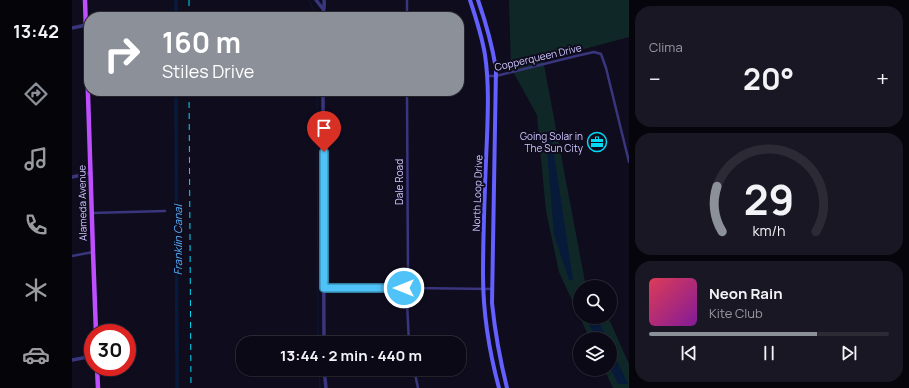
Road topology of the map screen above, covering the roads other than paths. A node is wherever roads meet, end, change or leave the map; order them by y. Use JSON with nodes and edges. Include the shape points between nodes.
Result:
{"nodes":[{"id":1,"x":85,"y":0,"type":"edge"},
{"id":2,"x":316,"y":0,"type":"edge"},
{"id":3,"x":320,"y":0,"type":"edge"},
{"id":4,"x":324,"y":0,"type":"edge"},
{"id":5,"x":406,"y":0,"type":"edge"},
{"id":6,"x":470,"y":0,"type":"edge"},
{"id":7,"x":478,"y":0,"type":"edge"},
{"id":8,"x":323,"y":9,"type":"joint"},
{"id":9,"x":85,"y":12,"type":"edge"},
{"id":10,"x":407,"y":12,"type":"edge"},
{"id":11,"x":84,"y":25,"type":"edge"},
{"id":12,"x":72,"y":28,"type":"edge"},
{"id":13,"x":487,"y":76,"type":"junction"},
{"id":14,"x":496,"y":76,"type":"junction"},
{"id":15,"x":88,"y":96,"type":"edge"},
{"id":16,"x":323,"y":96,"type":"edge"},
{"id":17,"x":407,"y":96,"type":"edge"},
{"id":18,"x":629,"y":162,"type":"edge"},
{"id":19,"x":91,"y":173,"type":"junction"},
{"id":20,"x":72,"y":177,"type":"edge"},
{"id":21,"x":486,"y":182,"type":"junction"},
{"id":22,"x":494,"y":182,"type":"junction"},
{"id":23,"x":165,"y":211,"type":"dead end"},
{"id":24,"x":92,"y":213,"type":"junction"},
{"id":25,"x":92,"y":252,"type":"junction"},
{"id":26,"x":72,"y":256,"type":"edge"},
{"id":27,"x":408,"y":274,"type":"junction"},
{"id":28,"x":324,"y":288,"type":"junction"},
{"id":29,"x":405,"y":288,"type":"junction"},
{"id":30,"x":410,"y":288,"type":"junction"},
{"id":31,"x":484,"y":289,"type":"junction"},
{"id":32,"x":492,"y":289,"type":"junction"},
{"id":33,"x":407,"y":302,"type":"junction"},
{"id":34,"x":96,"y":324,"type":"edge"},
{"id":35,"x":324,"y":336,"type":"edge"},
{"id":36,"x":409,"y":336,"type":"edge"},
{"id":37,"x":84,"y":358,"type":"edge"},
{"id":38,"x":72,"y":360,"type":"edge"},
{"id":39,"x":97,"y":376,"type":"edge"},
{"id":40,"x":325,"y":376,"type":"edge"},
{"id":41,"x":415,"y":376,"type":"edge"},
{"id":42,"x":98,"y":388,"type":"edge"},
{"id":43,"x":326,"y":388,"type":"edge"},
{"id":44,"x":418,"y":388,"type":"edge"},
{"id":45,"x":500,"y":388,"type":"edge"},
{"id":46,"x":507,"y":388,"type":"edge"}],
"edges":[{"from":1,"to":9,"type":"main road","name":"Alameda Avenue"},
{"from":2,"to":3,"type":"street"},
{"from":2,"to":8,"type":"street"},
{"from":4,"to":8,"type":"street"},
{"from":5,"to":10,"type":"street"},
{"from":6,"to":13,"type":"main road","name":"North Loop Drive","via":[[482,41]]},
{"from":7,"to":14,"type":"main road","name":"North Loop Drive","via":[[490,40]]},
{"from":11,"to":12,"type":"street"},
{"from":13,"to":14,"type":"street","name":"Copperqueen Drive"},
{"from":13,"to":21,"type":"main road","name":"North Loop Drive"},
{"from":14,"to":18,"type":"street","name":"Copperqueen Drive","via":[[594,52],[600,54],[606,68]]},
{"from":14,"to":22,"type":"main road","name":"North Loop Drive"},
{"from":15,"to":19,"type":"main road","name":"Alameda Avenue"},
{"from":16,"to":28,"type":"street"},
{"from":17,"to":27,"type":"street","name":"Dale Road"},
{"from":19,"to":20,"type":"street"},
{"from":19,"to":24,"type":"main road","name":"Alameda Avenue"},
{"from":21,"to":22,"type":"main road"},
{"from":21,"to":31,"type":"main road","name":"North Loop Drive"},
{"from":22,"to":32,"type":"main road","name":"North Loop Drive"},
{"from":23,"to":24,"type":"street"},
{"from":24,"to":25,"type":"main road","name":"Alameda Avenue"},
{"from":25,"to":26,"type":"street"},
{"from":25,"to":34,"type":"main road","name":"Alameda Avenue"},
{"from":27,"to":29,"type":"street","name":"Dale Road"},
{"from":27,"to":30,"type":"street","name":"Dale Road"},
{"from":28,"to":29,"type":"street"},
{"from":28,"to":35,"type":"street"},
{"from":29,"to":30,"type":"street"},
{"from":29,"to":30,"type":"street","via":[[407,285]]},
{"from":29,"to":33,"type":"street","name":"Dale Road"},
{"from":30,"to":31,"type":"street"},
{"from":30,"to":33,"type":"street","name":"Dale Road"},
{"from":31,"to":32,"type":"street"},
{"from":31,"to":45,"type":"main road","name":"North Loop Drive","via":[[489,345]]},
{"from":32,"to":46,"type":"main road","name":"North Loop Drive","via":[[497,339]]},
{"from":33,"to":36,"type":"street","name":"Dale Road"},
{"from":37,"to":38,"type":"street"},
{"from":39,"to":42,"type":"main road"},
{"from":40,"to":43,"type":"street"},
{"from":41,"to":44,"type":"street"}]}
